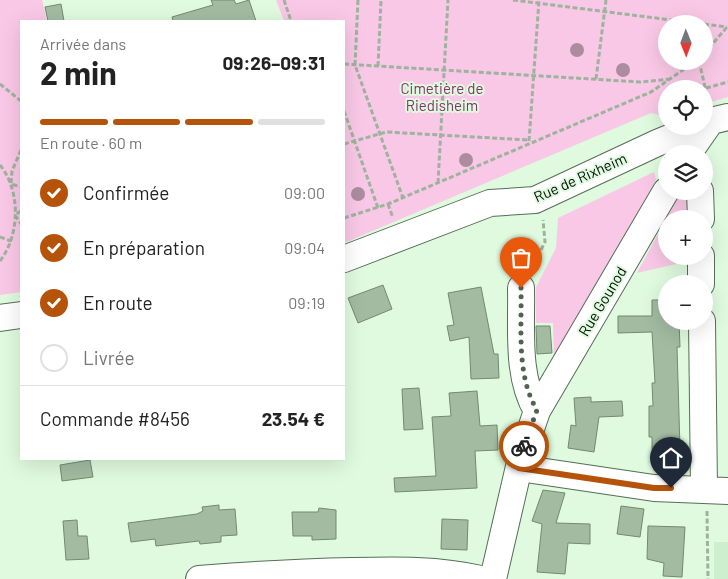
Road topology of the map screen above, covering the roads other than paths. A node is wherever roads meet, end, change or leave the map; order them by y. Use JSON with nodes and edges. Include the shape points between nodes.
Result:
{"nodes":[{"id":1,"x":718,"y":110,"type":"edge"},
{"id":2,"x":695,"y":144,"type":"edge"},
{"id":3,"x":661,"y":200,"type":"edge"},
{"id":4,"x":345,"y":259,"type":"edge"},
{"id":5,"x":521,"y":288,"type":"road end"},
{"id":6,"x":20,"y":315,"type":"edge"},
{"id":7,"x":0,"y":318,"type":"edge"},
{"id":8,"x":703,"y":330,"type":"edge"},
{"id":9,"x":537,"y":410,"type":"junction"},
{"id":10,"x":519,"y":468,"type":"junction"},
{"id":11,"x":713,"y":496,"type":"edge"},
{"id":12,"x":199,"y":579,"type":"edge"},
{"id":13,"x":481,"y":579,"type":"edge"},
{"id":14,"x":493,"y":579,"type":"edge"}],
"edges":[{"from":1,"to":2,"type":"street"},
{"from":2,"to":4,"type":"street","name":"Rue de Rixheim","via":[[686,131],[535,200],[490,203]]},
{"from":3,"to":9,"type":"street","name":"Rue Gounod"},
{"from":5,"to":9,"type":"street","via":[[524,379],[529,398]]},
{"from":6,"to":7,"type":"street"},
{"from":8,"to":11,"type":"street"},
{"from":9,"to":10,"type":"street","name":"Rue Gounod"},
{"from":10,"to":11,"type":"street"},
{"from":10,"to":14,"type":"street","name":"Rue Gounod"},
{"from":12,"to":13,"type":"street","via":[[390,570],[460,573]]}]}
